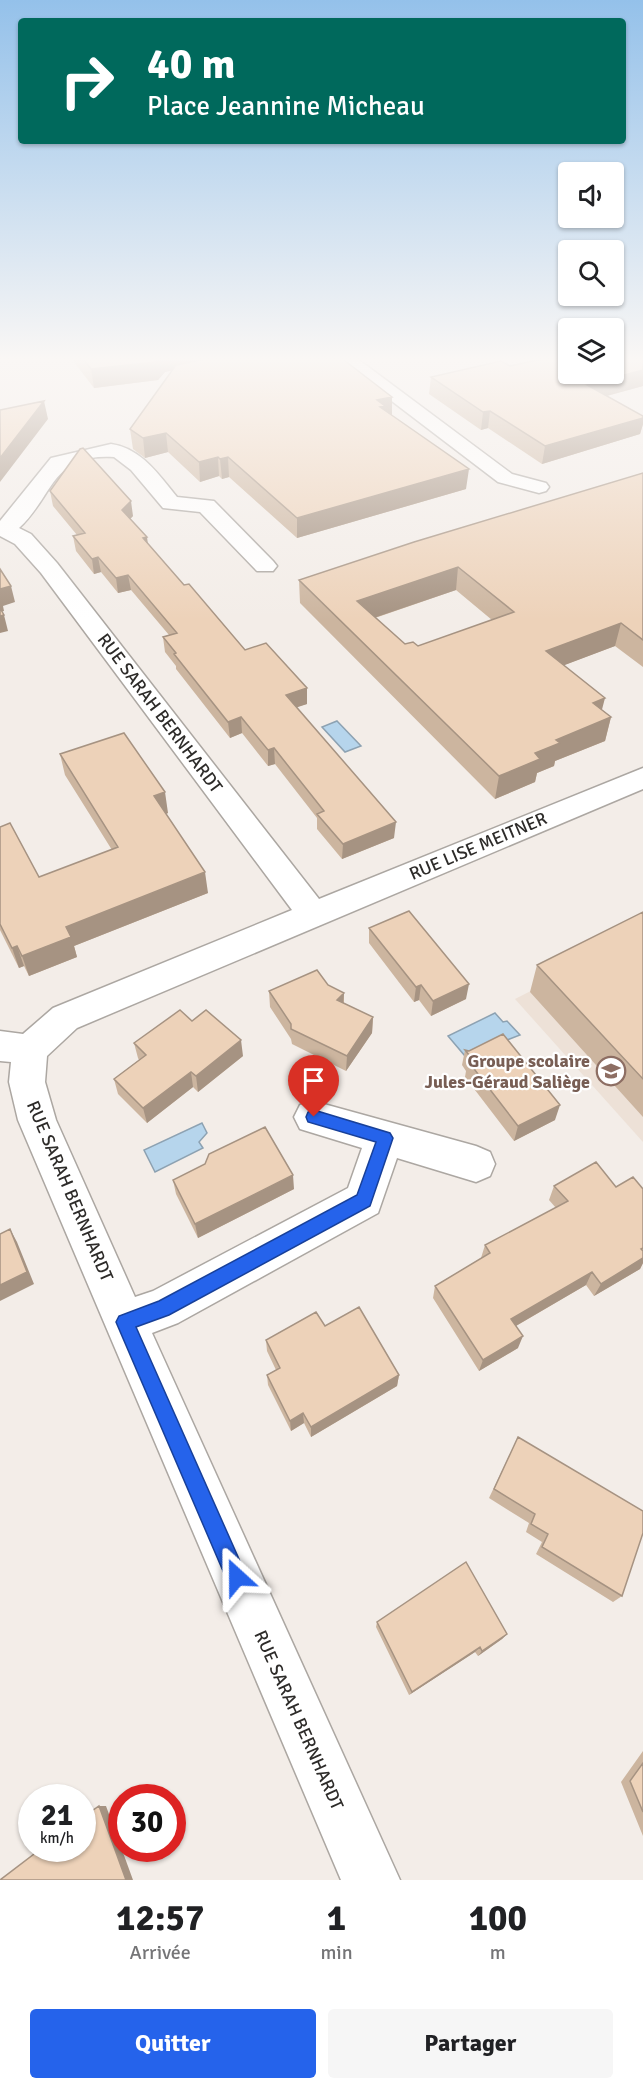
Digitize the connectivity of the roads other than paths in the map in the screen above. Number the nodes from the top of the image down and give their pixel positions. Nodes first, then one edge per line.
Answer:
1 (122, 445) edge
2 (460, 445) edge
3 (118, 451) junction
4 (539, 487) dead end
5 (3, 528) edge
6 (265, 566) dead end
7 (643, 777) edge
8 (313, 915) junction
9 (15, 1048) edge
10 (314, 1117) dead end
11 (385, 1138) junction
12 (476, 1164) dead end
13 (125, 1322) junction
14 (372, 1880) edge

1 - 3 street
2 - 4 street
3 - 5 street
3 - 6 street
5 - 8 street, RUE SARAH BERNHARDT
7 - 8 street, RUE LISE MEITNER
8 - 9 street, RUE SARAH BERNHARDT
9 - 13 street, RUE SARAH BERNHARDT
10 - 11 street
11 - 12 street
11 - 13 street
13 - 14 street, RUE SARAH BERNHARDT

